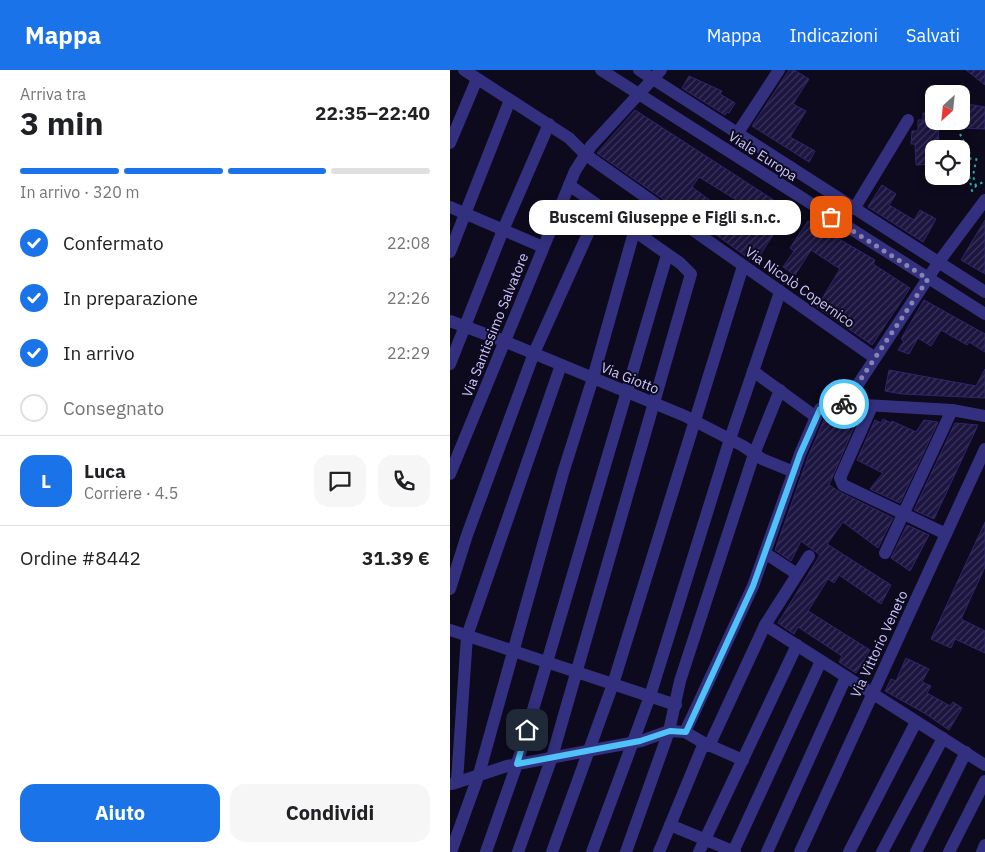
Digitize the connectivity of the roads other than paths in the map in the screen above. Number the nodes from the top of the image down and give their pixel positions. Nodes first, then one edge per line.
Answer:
1 (464, 70) edge
2 (601, 70) edge
3 (639, 70) edge
4 (779, 70) edge
5 (657, 74) edge
6 (477, 79) junction
7 (639, 94) junction
8 (510, 100) junction
9 (908, 120) dead end
10 (548, 124) junction
11 (736, 134) junction
12 (450, 144) edge
13 (586, 155) junction
14 (569, 185) junction
15 (985, 200) edge
16 (450, 207) edge
17 (600, 207) junction
18 (854, 209) junction
19 (464, 213) junction
20 (503, 230) junction
21 (634, 232) junction
22 (543, 247) junction
23 (450, 252) edge
24 (667, 254) junction
25 (938, 263) junction
26 (743, 266) junction
27 (928, 279) junction
28 (780, 292) junction
29 (985, 292) edge
30 (985, 314) edge
31 (450, 321) edge
32 (464, 327) junction
33 (504, 341) junction
34 (534, 354) junction
35 (875, 358) junction
36 (450, 364) edge
37 (561, 365) junction
38 (753, 371) junction
39 (593, 378) junction
40 (780, 390) junction
41 (627, 392) junction
42 (655, 404) junction
43 (844, 404) junction
44 (872, 406) junction
45 (952, 410) junction
46 (818, 413) junction
47 (985, 416) edge
48 (693, 420) junction
49 (730, 439) junction
50 (985, 449) edge
51 (754, 454) junction
52 (452, 466) edge
53 (794, 472) junction
54 (903, 513) junction
55 (946, 534) junction
56 (885, 552) dead end
57 (765, 553) junction
58 (809, 556) dead end
59 (797, 574) junction
60 (450, 589) edge
61 (765, 625) junction
62 (450, 630) edge
63 (467, 636) junction
64 (797, 645) junction
65 (514, 651) junction
66 (821, 661) junction
67 (546, 662) junction
68 (577, 672) junction
69 (846, 677) junction
70 (613, 684) junction
71 (873, 693) junction
72 (650, 696) junction
73 (676, 705) junction
74 (916, 722) junction
75 (670, 731) junction
76 (686, 732) junction
77 (943, 738) junction
78 (634, 742) junction
79 (706, 745) junction
80 (590, 750) junction
81 (966, 752) junction
82 (552, 756) junction
83 (743, 760) junction
84 (517, 764) junction
85 (985, 765) edge
86 (480, 774) junction
87 (985, 781) edge
88 (453, 783) edge
89 (670, 825) junction
90 (985, 845) edge
91 (702, 846) edge
92 (451, 852) edge
93 (486, 852) edge
94 (518, 852) edge
95 (552, 852) edge
96 (592, 852) edge
97 (626, 852) edge
98 (659, 852) edge
99 (734, 852) edge
100 (767, 852) edge
101 (800, 852) edge
102 (849, 852) edge
103 (882, 852) edge
104 (916, 852) edge
105 (949, 852) edge
106 (982, 852) edge

1 - 6 street, Via Nicolò Copernico
2 - 7 street, Viale Europa
3 - 5 street, Viale Europa
4 - 11 street
5 - 7 street, Via Santissimo Salvatore
5 - 11 street, Viale Europa
6 - 8 street, Via Nicolò Copernico
6 - 12 street
7 - 13 street, Via Santissimo Salvatore
7 - 27 street, Viale Europa
8 - 10 street, Via Nicolò Copernico
8 - 19 street
9 - 18 street
10 - 13 street, Via Nicolò Copernico
10 - 20 street
11 - 18 street, Viale Europa
13 - 14 street, Via Santissimo Salvatore
13 - 26 street, Via Nicolò Copernico
14 - 17 street
14 - 22 street, Via Santissimo Salvatore
15 - 25 street
16 - 19 street
17 - 21 street
17 - 34 street
18 - 25 street, Viale Europa
19 - 20 street
19 - 23 street
20 - 22 street
20 - 32 street
21 - 24 street
21 - 39 street
22 - 33 street, Via Santissimo Salvatore
24 - 41 street
24 - 42 street
25 - 27 street
25 - 29 street, Viale Europa
26 - 28 street, Via Nicolò Copernico
26 - 48 street
27 - 30 street, Viale Europa
27 - 35 street
28 - 35 street, Via Nicolò Copernico
28 - 38 street
31 - 32 street, Via Giotto
32 - 33 street, Via Giotto
32 - 36 street
33 - 34 street, Via Giotto
33 - 52 street, Via Santissimo Salvatore
34 - 37 street, Via Giotto
34 - 60 street
35 - 43 street
37 - 39 street, Via Giotto
37 - 63 street
38 - 40 street
38 - 49 street
39 - 41 street, Via Giotto
39 - 65 street
40 - 46 street
40 - 51 street
41 - 42 street, Via Giotto
41 - 67 street
42 - 48 street, Via Giotto
42 - 68 street
43 - 44 street
43 - 46 street
44 - 45 street
44 - 54 street
45 - 47 street
45 - 54 street
46 - 53 street
48 - 49 street, Via Giotto
48 - 70 street
49 - 51 street, Via Giotto
49 - 72 street
50 - 55 street, Via Vittorio Veneto
51 - 53 street, Via Giotto
51 - 73 street
53 - 57 street
54 - 55 street
54 - 56 street
55 - 71 street, Via Vittorio Veneto
57 - 59 street
57 - 76 street
58 - 59 street
59 - 61 street
61 - 64 street
61 - 79 street
62 - 63 street
63 - 65 street
63 - 88 street
64 - 66 street
64 - 83 street
65 - 67 street
65 - 86 street
66 - 69 street
66 - 99 street
67 - 68 street
67 - 84 street
68 - 70 street
68 - 82 street
69 - 71 street
69 - 100 street
70 - 72 street
70 - 80 street
71 - 74 street
71 - 101 street, Via Vittorio Veneto
72 - 73 street
72 - 78 street
73 - 75 street
74 - 77 street
74 - 102 street
75 - 76 street
75 - 78 street
75 - 97 street
76 - 79 street
77 - 81 street
77 - 103 street
78 - 80 street
78 - 96 street
79 - 83 street
79 - 89 street
80 - 82 street
80 - 95 street
81 - 85 street
81 - 104 street
82 - 84 street
82 - 94 street
83 - 91 street
84 - 86 street
84 - 93 street
86 - 88 street
86 - 92 street
87 - 105 street
89 - 91 street
89 - 98 street
90 - 106 street
91 - 99 street

